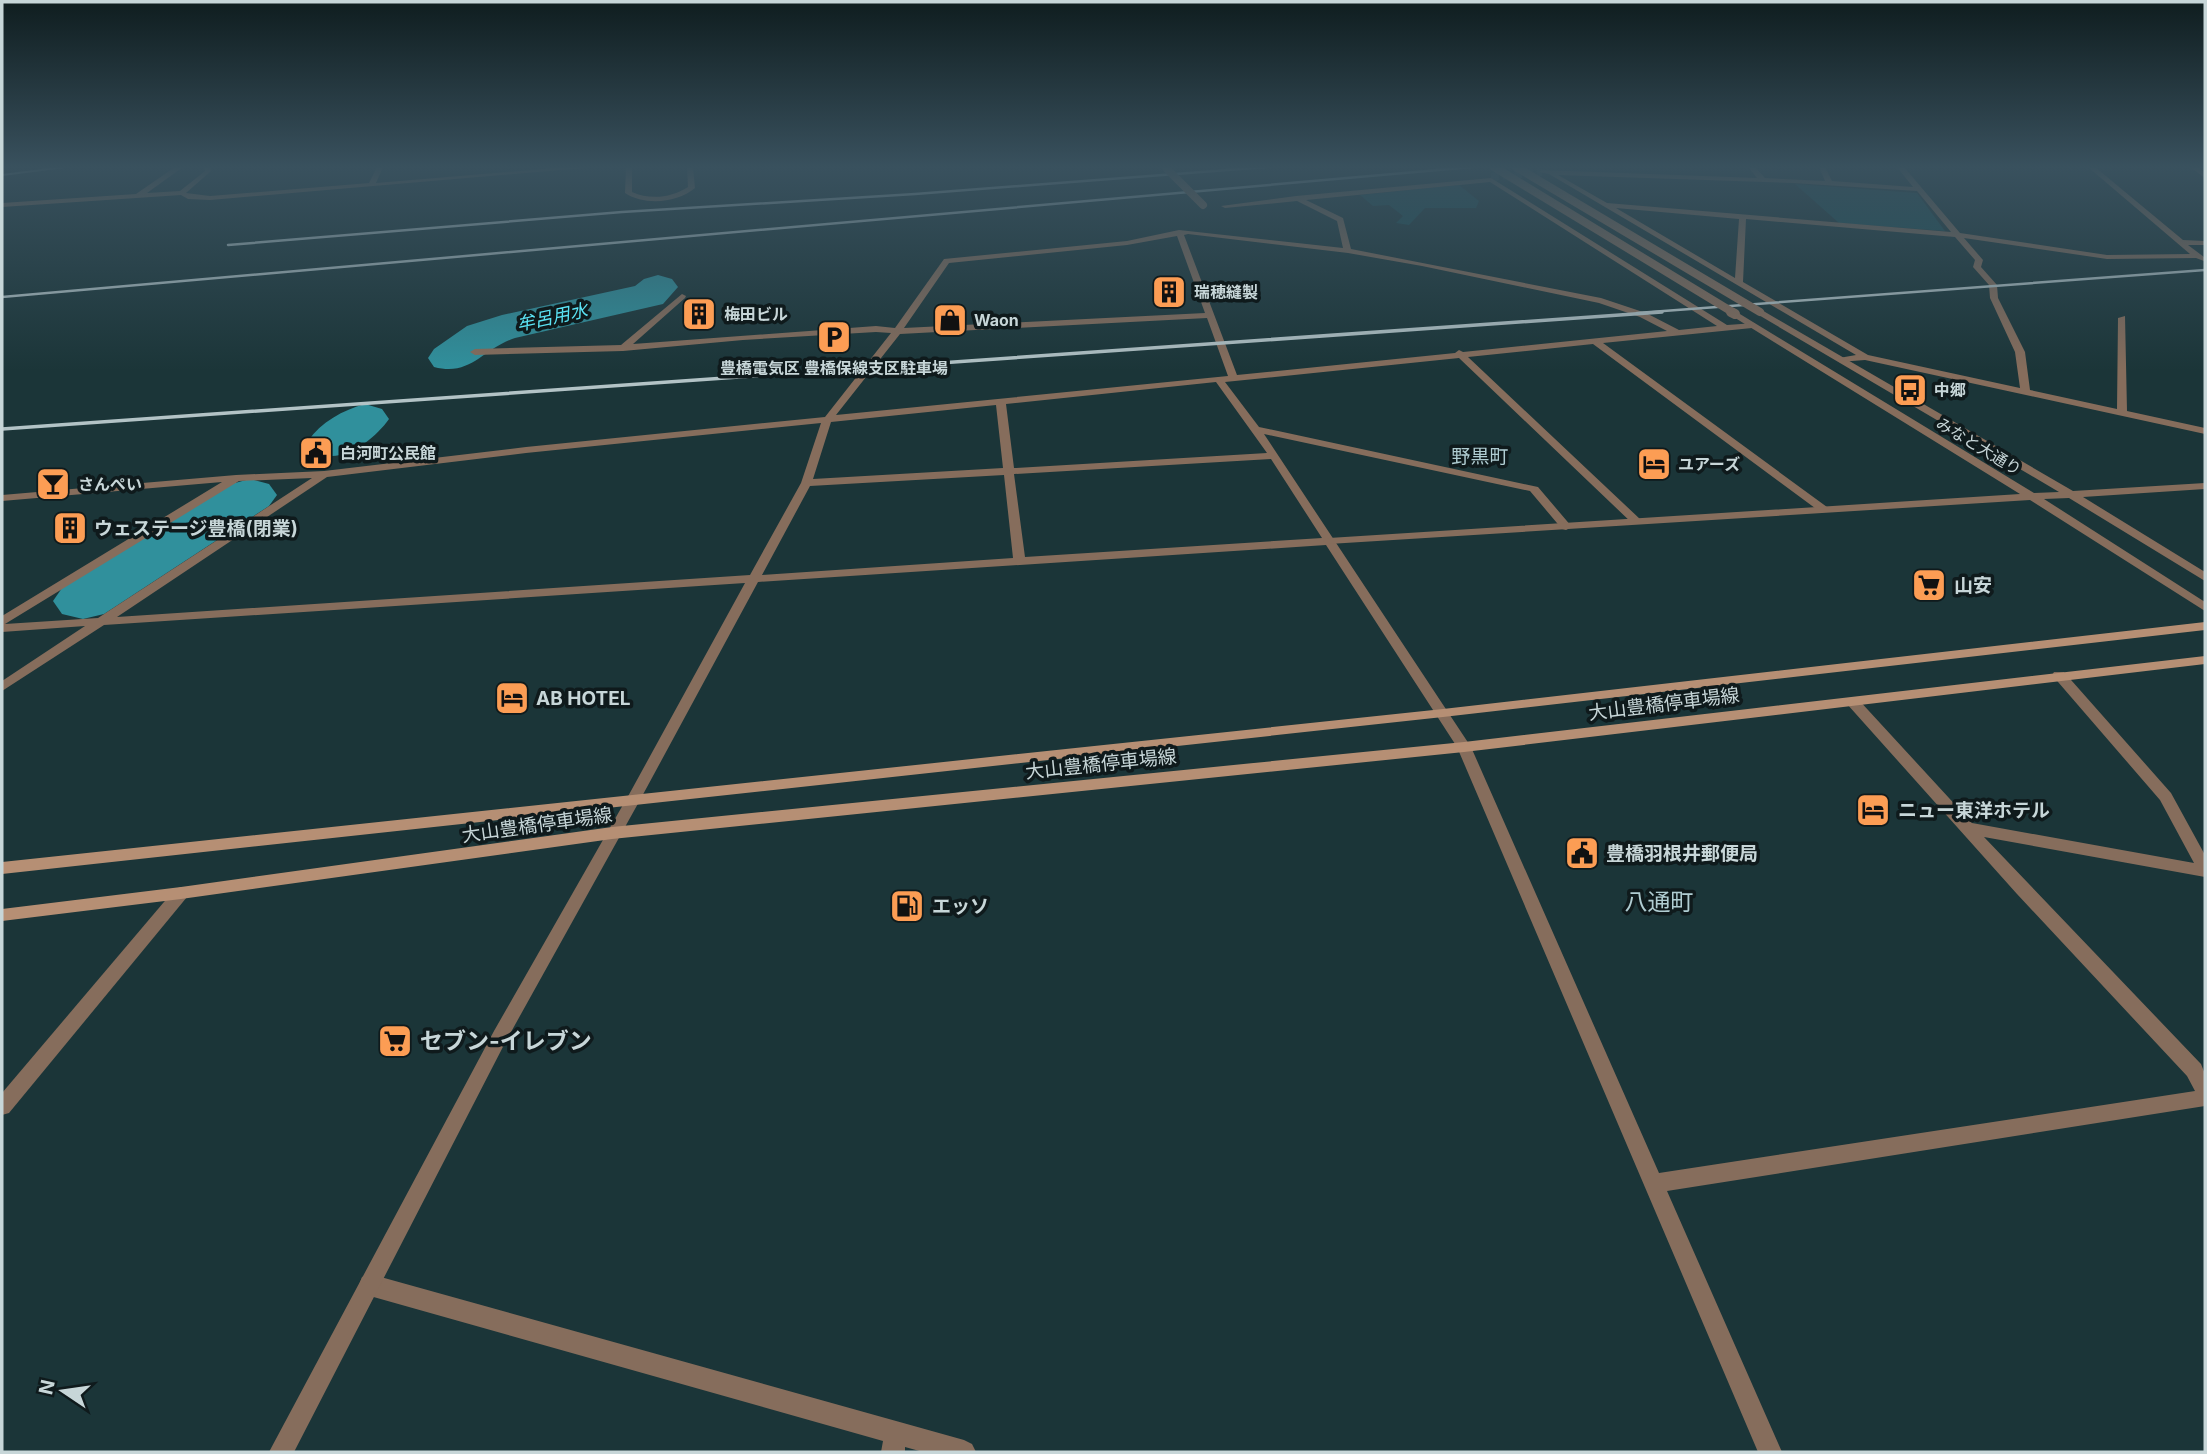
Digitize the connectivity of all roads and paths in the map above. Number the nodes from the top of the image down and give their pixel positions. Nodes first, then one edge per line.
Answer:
1 (1166, 235) edge
2 (1181, 235) edge
3 (1205, 235) edge
4 (1344, 235) edge
5 (1580, 235) edge
6 (1605, 235) edge
7 (1630, 235) edge
8 (1654, 235) edge
9 (1742, 235) edge
10 (1959, 235) joint
11 (2172, 235) edge
12 (2181, 242) junction
13 (2205, 243) edge
14 (1348, 251) junction
15 (2202, 259) edge
16 (1739, 284) junction
17 (682, 296) dead end
18 (1211, 315) junction
19 (2122, 318) dead end
20 (1752, 325) junction
21 (1726, 328) junction
22 (897, 331) junction
23 (1677, 332) junction
24 (1593, 340) junction
25 (623, 348) junction
26 (475, 352) dead end
27 (1459, 353) junction
28 (1865, 357) junction
29 (1842, 360) junction
30 (1226, 378) junction
31 (2026, 393) junction
32 (1001, 403) junction
33 (2122, 413) junction
34 (827, 420) junction
35 (1256, 429) junction
36 (2205, 431) edge
37 (1272, 456) junction
38 (1008, 472) junction
39 (324, 474) junction
40 (236, 478) junction
41 (806, 483) junction
42 (2205, 486) edge
43 (2072, 495) junction
44 (2, 498) edge
45 (2034, 498) junction
46 (1823, 509) junction
47 (1637, 522) junction
48 (1566, 527) junction
49 (1329, 541) junction
50 (1019, 560) junction
51 (754, 577) junction
52 (2205, 577) edge
53 (2205, 607) edge
54 (2, 621) edge
55 (101, 621) junction
56 (2205, 626) edge
57 (2, 628) edge
58 (2205, 660) edge
59 (2059, 676) junction
60 (2, 687) edge
61 (1852, 701) junction
62 (1443, 713) junction
63 (1464, 747) junction
64 (633, 800) junction
65 (1967, 828) junction
66 (612, 833) junction
67 (2, 868) edge
68 (2205, 870) edge
69 (181, 893) junction
70 (2, 915) edge
71 (2205, 1095) edge
72 (2, 1107) edge
73 (1655, 1183) junction
74 (370, 1284) junction
75 (895, 1443) edge
76 (281, 1452) edge
77 (964, 1452) edge
78 (1770, 1452) edge

1 - 22 street
2 - 18 street
3 - 14 street
4 - 14 street
5 - 21 street
6 - 20 street, みなと大通り, bridge
7 - 29 street, みなと大通り, bridge
8 - 16 street
9 - 16 street
10 - 15 street
10 - 31 street
11 - 12 street
12 - 13 street
12 - 15 street
14 - 23 street
16 - 28 street
17 - 25 street
18 - 22 street
18 - 30 street
19 - 33 street
20 - 21 street
20 - 45 street, みなと大通り
21 - 23 street
22 - 25 street
22 - 34 street
23 - 24 street
24 - 27 street
24 - 46 street
25 - 26 street
27 - 30 street
27 - 47 street
28 - 29 street
28 - 31 street
29 - 43 street, みなと大通り
30 - 32 street
30 - 35 street
31 - 33 street
32 - 34 street
32 - 38 street
33 - 36 street
34 - 39 street
34 - 41 street
35 - 37 street
35 - 48 street
37 - 38 street
37 - 49 street
38 - 41 street
38 - 50 street
39 - 40 street
39 - 55 street
40 - 44 street
40 - 54 street
41 - 51 street
42 - 43 street
43 - 45 street
43 - 52 street, みなと大通り
45 - 46 street
45 - 53 street, みなと大通り
46 - 47 street
47 - 48 street
48 - 49 street
49 - 50 street
49 - 62 street
50 - 51 street
51 - 55 street
51 - 64 street
55 - 57 street
55 - 60 street
56 - 62 main road, 大山豊橋停車場線
58 - 59 main road, 大山豊橋停車場線
59 - 61 main road, 大山豊橋停車場線
59 - 68 street
61 - 63 main road, 大山豊橋停車場線
61 - 65 street
62 - 63 street
62 - 64 main road, 大山豊橋停車場線
63 - 66 main road, 大山豊橋停車場線
63 - 73 street
64 - 66 street
64 - 67 main road, 大山豊橋停車場線
65 - 68 street
65 - 71 street
66 - 69 main road, 大山豊橋停車場線
66 - 74 street
69 - 70 main road, 大山豊橋停車場線
69 - 72 street
71 - 73 street
73 - 78 street
74 - 75 street
74 - 76 street
75 - 77 street

